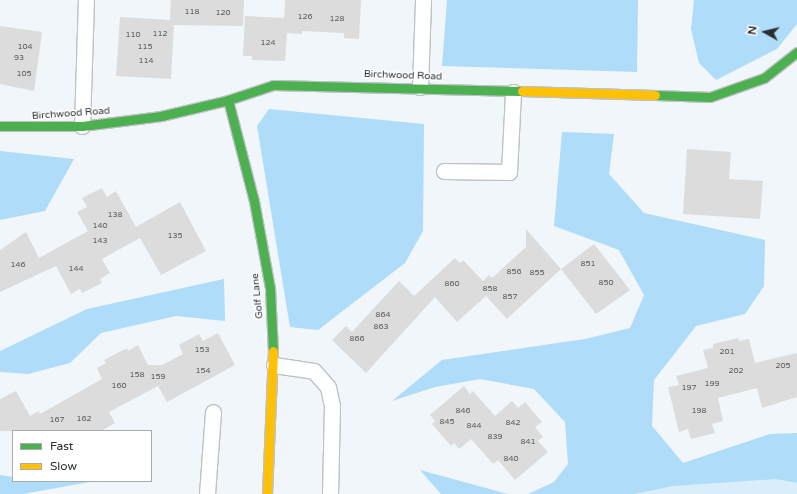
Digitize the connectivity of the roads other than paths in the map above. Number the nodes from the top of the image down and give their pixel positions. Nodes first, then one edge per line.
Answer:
1 (86, 0) edge
2 (423, 0) edge
3 (797, 52) edge
4 (420, 87) junction
5 (513, 92) junction
6 (228, 100) junction
7 (0, 126) edge
8 (82, 126) junction
9 (444, 171) dead end
10 (274, 365) junction
11 (213, 412) dead end
12 (207, 494) edge
13 (267, 494) edge
14 (330, 494) edge

1 - 8 street
2 - 4 street
3 - 5 street, Birchwood Road
4 - 5 street, Birchwood Road
4 - 6 street, Birchwood Road
5 - 9 street
6 - 8 street, Birchwood Road
6 - 10 street, Golf Lane
7 - 8 street, Birchwood Road
10 - 13 street, Golf Lane
10 - 14 street
11 - 12 street

